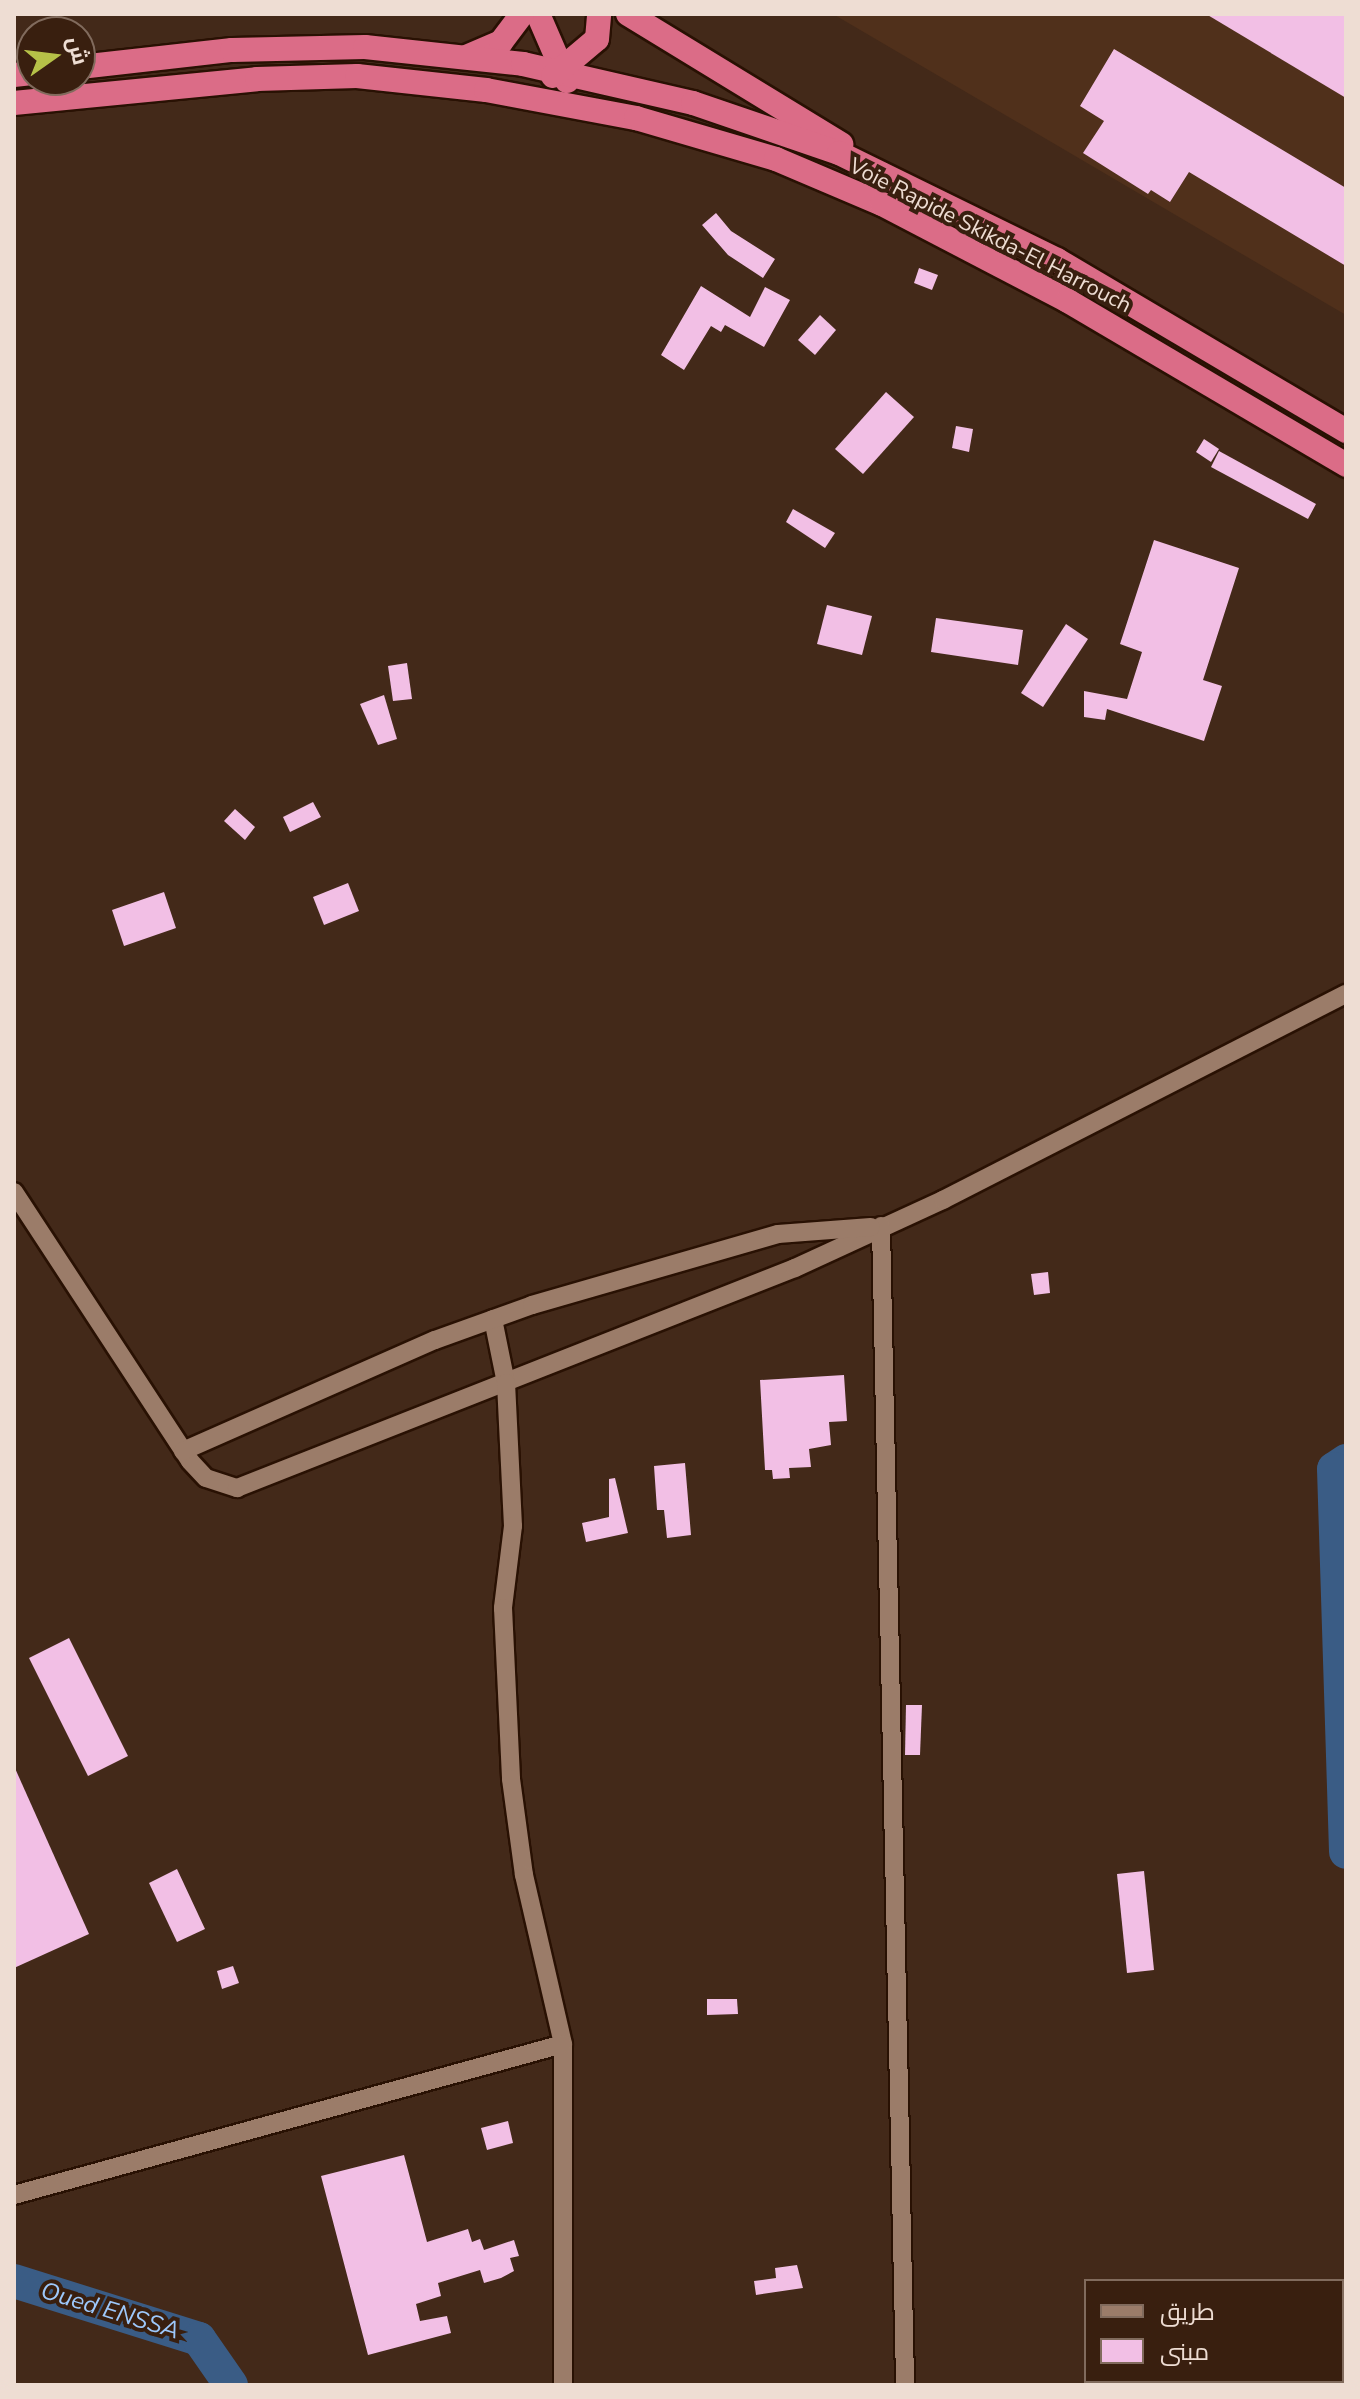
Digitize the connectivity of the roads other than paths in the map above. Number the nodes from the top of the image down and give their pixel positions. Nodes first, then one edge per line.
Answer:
1 (522, 14) edge
2 (538, 14) edge
3 (599, 14) edge
4 (628, 14) edge
5 (466, 57) junction
6 (96, 65) edge
7 (562, 73) junction
8 (506, 93) junction
9 (14, 103) edge
10 (587, 109) junction
11 (896, 181) junction
12 (1346, 431) edge
13 (1346, 465) edge
14 (1346, 994) edge
15 (14, 1192) edge
16 (881, 1226) junction
17 (493, 1319) junction
18 (506, 1383) junction
19 (183, 1451) junction
20 (563, 2044) junction
21 (14, 2195) edge
22 (563, 2385) edge
23 (905, 2385) edge

1 - 5 highway
2 - 7 highway
3 - 7 highway
4 - 11 highway
5 - 6 highway, Voie Rapide Skikda-El Harrouch
5 - 7 highway, Voie Rapide Skikda-El Harrouch
7 - 8 highway
7 - 10 highway
7 - 11 highway, Voie Rapide Skikda-El Harrouch
8 - 9 highway, Voie Rapide Skikda-El Harrouch
8 - 10 highway, Voie Rapide Skikda-El Harrouch
10 - 13 highway, Voie Rapide Skikda-El Harrouch
11 - 12 highway, Voie Rapide Skikda-El Harrouch
14 - 16 street
15 - 19 street
16 - 17 street
16 - 18 street
16 - 23 street
17 - 18 street
17 - 19 street
18 - 19 street
18 - 20 street
20 - 21 street
20 - 22 street

